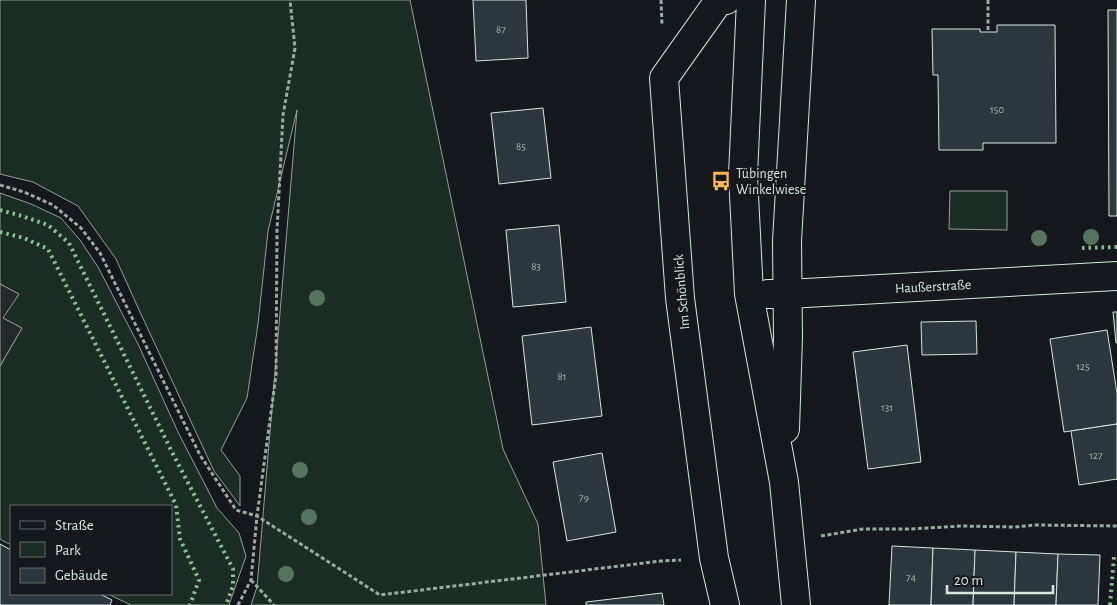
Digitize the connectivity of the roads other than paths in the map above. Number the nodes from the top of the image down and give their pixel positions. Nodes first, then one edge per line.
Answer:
1 (726, 0) edge
2 (751, 0) edge
3 (801, 0) edge
4 (1117, 276) edge
5 (749, 294) junction
6 (787, 294) junction
7 (784, 482) junction
8 (724, 605) edge
9 (796, 605) edge

1 - 8 street, Im Schönblick
2 - 5 street
3 - 6 street
4 - 6 street, Haußerstraße
5 - 6 street, Haußerstraße
5 - 7 street
6 - 7 street
7 - 9 street

